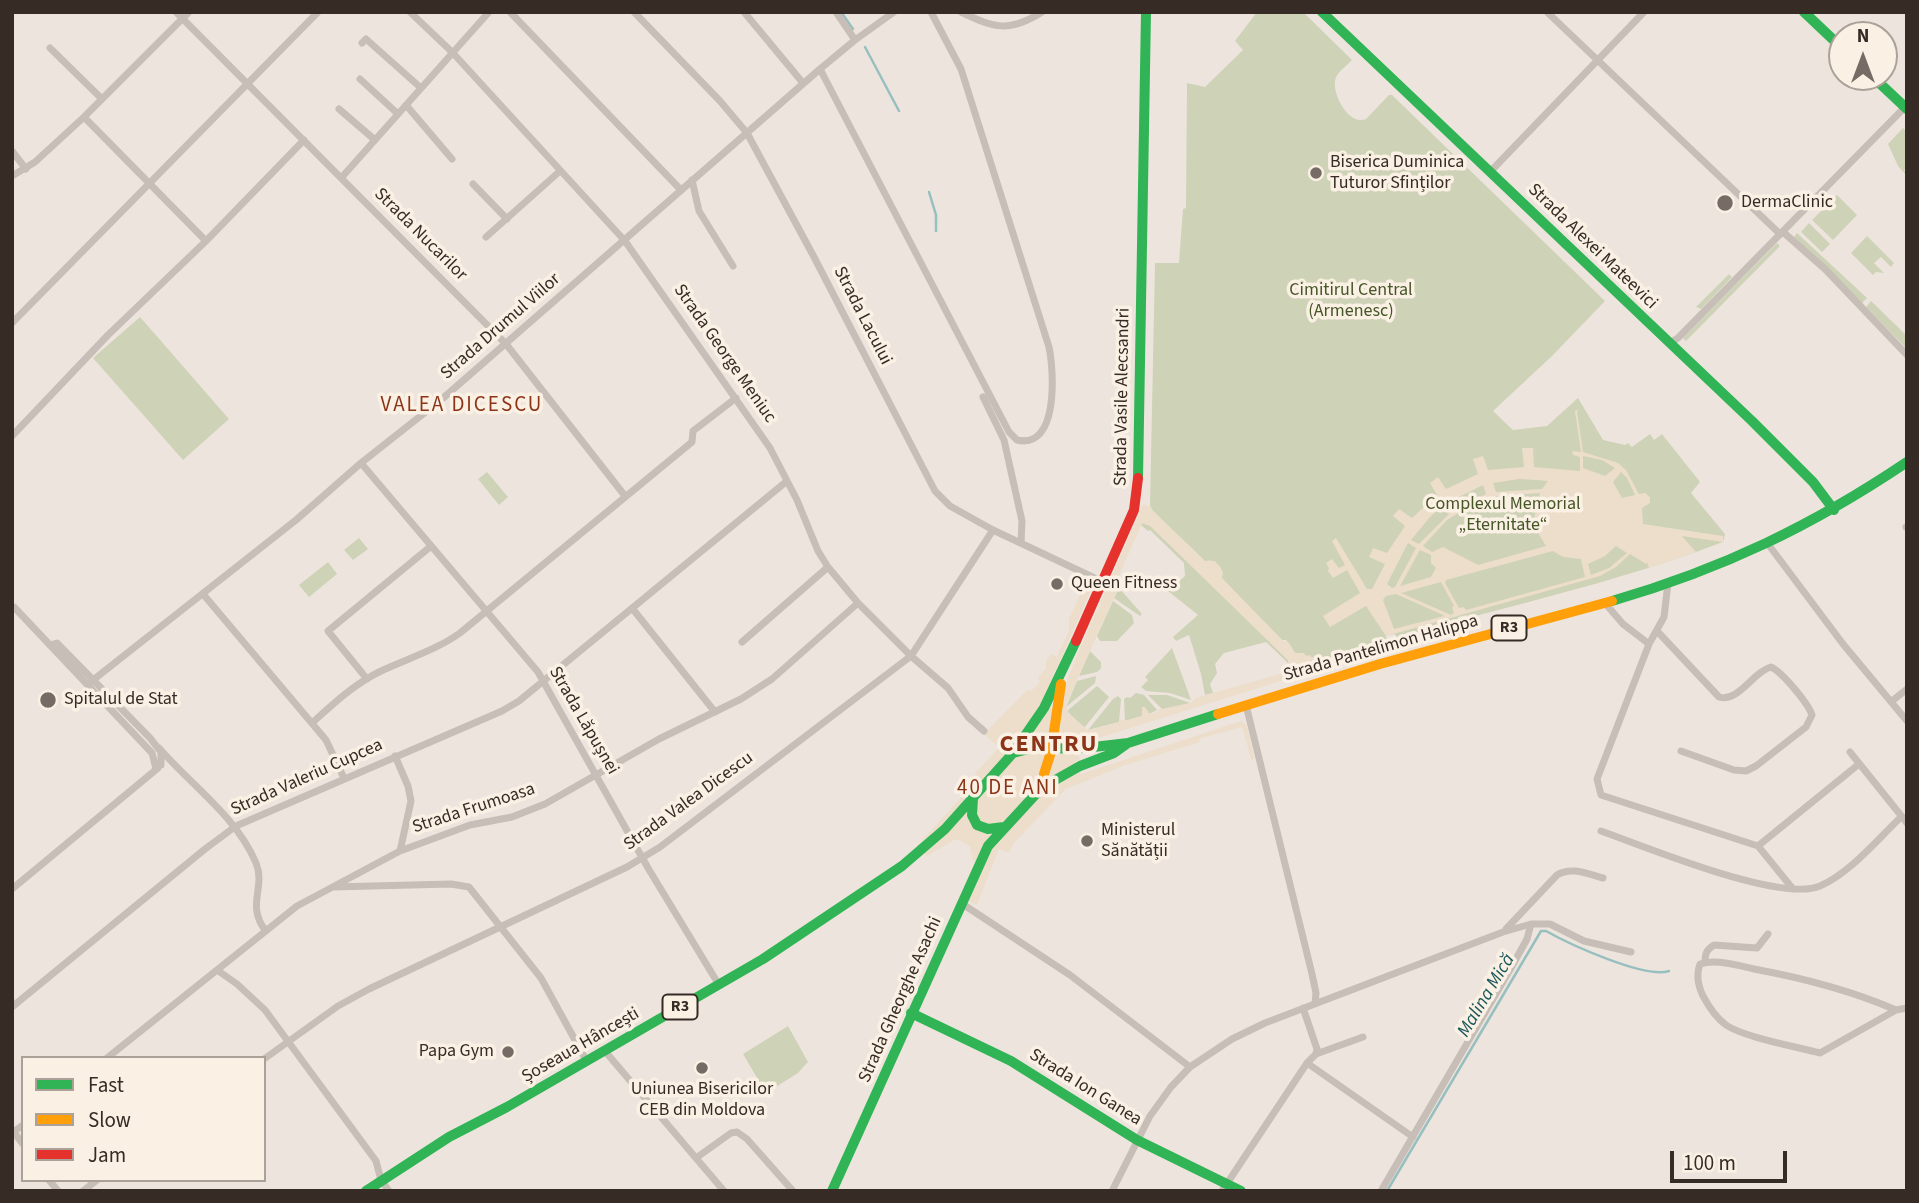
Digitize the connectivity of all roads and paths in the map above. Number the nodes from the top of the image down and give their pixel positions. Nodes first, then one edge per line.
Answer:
1 (189, 12) edge
2 (318, 12) edge
3 (410, 12) edge
4 (489, 12) edge
5 (510, 12) edge
6 (634, 12) edge
7 (744, 12) edge
8 (836, 12) edge
9 (894, 12) edge
10 (931, 12) edge
11 (961, 12) edge
12 (1042, 12) edge
13 (1146, 12) edge
14 (1322, 12) edge
15 (1547, 12) edge
16 (1644, 12) edge
17 (1804, 12) edge
18 (179, 15) edge
19 (1828, 35) edge
20 (855, 40) junction
21 (362, 43) dead end
22 (50, 48) dead end
23 (452, 52) junction
24 (1598, 60) junction
25 (820, 69) junction
26 (360, 79) dead end
27 (803, 83) junction
28 (248, 84) junction
29 (421, 88) junction
30 (1888, 91) edge
31 (102, 99) junction
32 (406, 105) junction
33 (1906, 107) edge
34 (339, 109) dead end
35 (398, 114) junction
36 (84, 117) junction
37 (747, 133) junction
38 (304, 140) junction
39 (374, 140) junction
40 (12, 151) edge
41 (452, 159) dead end
42 (26, 169) junction
43 (560, 171) junction
44 (1490, 172) junction
45 (12, 176) edge
46 (342, 177) junction
47 (692, 180) junction
48 (150, 184) junction
49 (472, 184) dead end
50 (681, 190) junction
51 (507, 219) junction
52 (1782, 233) junction
53 (486, 237) dead end
54 (206, 241) junction
55 (625, 241) junction
56 (733, 266) dead end
57 (12, 323) edge
58 (1670, 343) junction
59 (506, 344) junction
60 (1907, 355) edge
61 (983, 397) dead end
62 (736, 398) junction
63 (12, 436) edge
64 (1907, 462) edge
65 (361, 463) junction
66 (787, 481) junction
67 (625, 496) junction
68 (1833, 510) junction
69 (993, 530) junction
70 (1021, 542) junction
71 (1768, 544) junction
72 (430, 547) junction
73 (828, 568) junction
74 (1103, 582) junction
75 (1668, 583) junction
76 (202, 594) junction
77 (1604, 602) junction
78 (858, 603) junction
79 (12, 608) edge
80 (632, 608) junction
81 (486, 612) junction
82 (1657, 631) junction
83 (742, 642) dead end
84 (1649, 644) junction
85 (911, 656) junction
86 (1065, 666) junction
87 (367, 679) junction
88 (91, 681) junction
89 (544, 683) junction
90 (1907, 689) edge
91 (1892, 701) junction
92 (1246, 705) junction
93 (715, 712) junction
94 (1907, 721) edge
95 (312, 723) junction
96 (984, 731) dead end
97 (1128, 743) junction
98 (159, 748) junction
99 (1051, 748) junction
100 (1026, 749) junction
101 (1681, 751) dead end
102 (1850, 752) dead end
103 (1013, 753) junction
104 (395, 756) junction
105 (1859, 764) junction
106 (174, 765) junction
107 (159, 767) junction
108 (1044, 774) junction
109 (597, 775) junction
110 (344, 778) junction
111 (974, 795) junction
112 (1035, 795) junction
113 (1904, 820) edge
114 (236, 826) junction
115 (1005, 826) junction
116 (1601, 831) dead end
117 (1758, 846) junction
118 (400, 851) junction
119 (643, 859) junction
120 (1603, 878) dead end
121 (328, 888) junction
122 (12, 889) edge
123 (1793, 889) junction
124 (961, 903) junction
125 (1531, 924) junction
126 (501, 927) junction
127 (265, 930) junction
128 (1503, 932) junction
129 (1768, 934) dead end
130 (1632, 952) dead end
131 (1705, 963) junction
132 (217, 970) junction
133 (719, 985) junction
134 (1315, 1004) junction
135 (12, 1007) edge
136 (1303, 1008) junction
137 (1907, 1008) edge
138 (1896, 1010) junction
139 (911, 1013) junction
140 (1363, 1037) dead end
141 (288, 1041) junction
142 (604, 1050) junction
143 (1316, 1054) junction
144 (110, 1056) edge
145 (266, 1058) edge
146 (586, 1060) junction
147 (1307, 1063) junction
148 (1189, 1067) junction
149 (1413, 1137) junction
150 (1137, 1140) junction
151 (696, 1158) junction
152 (381, 1180) junction
153 (1225, 1187) edge
154 (366, 1191) edge
155 (388, 1191) edge
156 (724, 1191) edge
157 (793, 1191) edge
158 (832, 1191) edge
159 (1112, 1191) edge
160 (1241, 1191) edge
161 (1381, 1191) edge

1 - 18 street
2 - 28 street
3 - 23 street, Strada George Meniuc
4 - 23 street
5 - 50 street
6 - 37 street, Strada Lacului
7 - 27 street
8 - 20 street
9 - 20 street, Strada Drumul Viilor
10 - 25 street
11 - 12 street
13 - 74 main road, Strada Vasile Alecsandri
14 - 44 main road, Strada Alexei Mateevici
15 - 24 street
16 - 24 street
17 - 19 main road
18 - 28 street, Strada Nucarilor
18 - 31 street
20 - 25 street, Strada Drumul Viilor
21 - 29 street
22 - 31 street
23 - 29 street
23 - 43 street, Strada George Meniuc
24 - 44 street
24 - 52 street
25 - 27 street, Strada Drumul Viilor
26 - 35 street
27 - 37 street, Strada Drumul Viilor
28 - 38 street, Strada Nucarilor
28 - 48 street
29 - 32 street
30 - 33 main road
31 - 36 street
32 - 35 street
32 - 41 street
33 - 52 street
34 - 39 street
35 - 39 street
36 - 42 street
36 - 48 street
37 - 47 street, Strada Drumul Viilor
37 - 69 street, Strada Lacului
38 - 46 street, Strada Nucarilor
38 - 54 street
39 - 46 street
40 - 42 street
42 - 45 street
43 - 51 street
43 - 55 street, Strada George Meniuc
44 - 58 main road, Strada Alexei Mateevici
46 - 59 street, Strada Nucarilor
47 - 50 street, Strada Drumul Viilor
47 - 56 street
48 - 54 street
48 - 57 street
49 - 51 street
50 - 55 street, Strada Drumul Viilor
51 - 53 street
52 - 58 street
52 - 60 street
54 - 63 street
55 - 59 street, Strada Drumul Viilor
55 - 62 street, Strada George Meniuc
58 - 68 main road, Strada Alexei Mateevici
59 - 65 street, Strada Drumul Viilor
59 - 67 street, Strada Nucarilor
61 - 70 street
62 - 66 street, Strada George Meniuc
62 - 67 street
64 - 68 main road, Strada Pantelimon Halippa / R3
65 - 72 street, Strada Lăpușnei
65 - 76 street, Strada Drumul Viilor
66 - 73 street, Strada George Meniuc
66 - 80 street, Strada Valeriu Cupcea
67 - 81 street
68 - 71 main road, Strada Pantelimon Halippa / R3
69 - 70 street, Strada Lacului
69 - 85 street, Strada Valea Dicescu
70 - 74 street, Strada Lacului
71 - 75 main road, Strada Pantelimon Halippa / R3
71 - 91 street
72 - 81 street, Strada Lăpușnei
72 - 87 street
73 - 78 street, Strada George Meniuc
73 - 83 street
74 - 86 main road, Strada Vasile Alecsandri
75 - 77 main road, Strada Pantelimon Halippa / R3
75 - 82 street
76 - 88 street, Strada Drumul Viilor
76 - 95 street
77 - 84 street
77 - 92 main road, Strada Pantelimon Halippa / R3
78 - 85 street, Strada George Meniuc
78 - 93 street, Strada Frumoasa
79 - 88 street
80 - 89 street, Strada Valeriu Cupcea
80 - 93 street
81 - 87 street
81 - 89 street, Strada Lăpușnei
82 - 84 street
82 - 101 street
84 - 117 street
85 - 96 street, Strada George Meniuc
85 - 119 street, Strada Valea Dicescu
86 - 99 main road
86 - 103 main road, Strada Vasile Alecsandri
87 - 95 street
88 - 98 street
88 - 107 street
89 - 104 street, Strada Valeriu Cupcea
89 - 109 street, Strada Lăpușnei
90 - 91 street
91 - 94 street
92 - 97 main road, Strada Pantelimon Halippa / R3
92 - 134 street
93 - 109 street, Strada Frumoasa
95 - 110 street
97 - 99 main road, Strada Pantelimon Halippa / R3
97 - 112 main road, Strada Pantelimon Halippa / R3
98 - 106 street
98 - 107 street
99 - 100 main road, Strada Pantelimon Halippa / R3
99 - 108 main road
100 - 103 main road, R3
100 - 108 main road
102 - 105 street
103 - 111 main road, R3
104 - 110 street, Strada Valeriu Cupcea
104 - 118 street
105 - 113 street
105 - 117 street
106 - 107 street
106 - 114 street
107 - 122 street
108 - 112 main road, R3
109 - 118 street, Strada Frumoasa
109 - 119 street, Strada Lăpușnei
110 - 114 street, Strada Valeriu Cupcea
111 - 115 main road
111 - 133 main road, Șoseaua Hâncești / R3
112 - 115 main road, R3
113 - 123 street
114 - 127 street
114 - 135 street, Strada Valeriu Cupcea
115 - 124 main road, Strada Gheorghe Asachi / R3
116 - 123 street
117 - 123 street
118 - 121 street, Strada Frumoasa
119 - 126 street, Strada Valea Dicescu
119 - 133 street, Strada Lăpușnei
120 - 128 street
121 - 126 street
121 - 127 street, Strada Frumoasa
124 - 139 main road, Strada Gheorghe Asachi / R3
124 - 148 street
125 - 128 street
125 - 130 street
125 - 149 street
126 - 141 street, Strada Valea Dicescu
126 - 146 street
127 - 132 street, Strada Frumoasa
128 - 134 street
129 - 131 street
131 - 138 street
131 - 138 street
132 - 141 street
132 - 144 street, Strada Frumoasa
133 - 142 main road, Șoseaua Hâncești / R3
134 - 136 street
136 - 143 street
136 - 148 street
137 - 138 street
139 - 150 main road, Strada Ion Ganea
139 - 158 main road, Strada Gheorghe Asachi / R3
140 - 143 street
141 - 145 street, Strada Valea Dicescu
141 - 152 street
142 - 146 main road, Șoseaua Hâncești / R3
142 - 151 street
143 - 147 street
146 - 152 main road, Șoseaua Hâncești / R3
147 - 149 street
147 - 153 street
148 - 150 street
149 - 161 street
150 - 153 main road, Strada Ion Ganea
150 - 159 street
151 - 156 street
151 - 157 street
152 - 154 main road, Șoseaua Hâncești / R3
152 - 155 street
153 - 160 main road, Strada Ion Ganea

